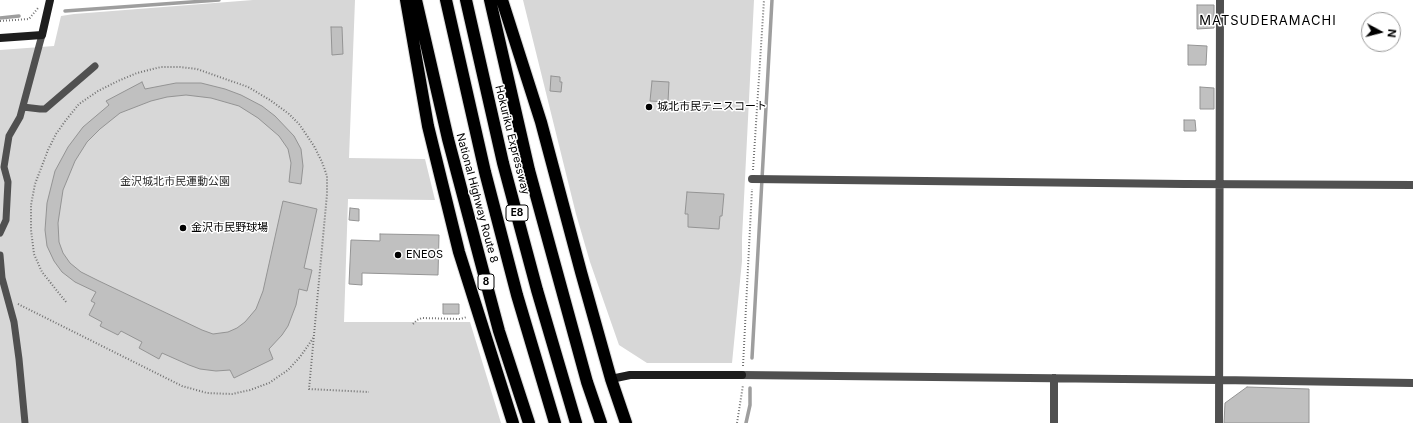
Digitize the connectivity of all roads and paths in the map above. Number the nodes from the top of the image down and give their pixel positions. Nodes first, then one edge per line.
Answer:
1 (50, 0) edge
2 (406, 0) edge
3 (416, 0) edge
4 (446, 0) edge
5 (466, 0) edge
6 (490, 0) edge
7 (502, 0) edge
8 (764, 0) edge
9 (1220, 0) edge
10 (39, 7) dead end
11 (0, 21) edge
12 (42, 35) junction
13 (0, 38) edge
14 (95, 66) dead end
15 (23, 107) junction
16 (759, 179) junction
17 (1220, 184) junction
18 (1413, 184) edge
19 (0, 233) edge
20 (0, 255) edge
21 (8, 299) junction
22 (66, 302) dead end
23 (477, 313) junction
24 (413, 324) dead end
25 (314, 336) junction
26 (742, 375) junction
27 (1054, 378) junction
28 (611, 379) junction
29 (1219, 380) junction
30 (1413, 383) edge
31 (369, 392) dead end
32 (25, 423) edge
33 (513, 423) edge
34 (529, 423) edge
35 (555, 423) edge
36 (576, 423) edge
37 (601, 423) edge
38 (626, 423) edge
39 (737, 423) edge
40 (1054, 423) edge
41 (1219, 423) edge

1 - 12 street
2 - 23 highway
3 - 34 highway, National Highway Route 8 / 8
4 - 35 highway, E8
5 - 36 highway, Hokuriku Expressway / E8
6 - 37 highway
7 - 28 highway
8 - 16 path
9 - 17 street
10 - 11 path
12 - 13 street
12 - 15 lane
14 - 15 lane
15 - 19 lane
16 - 17 street
16 - 26 path
17 - 18 street
17 - 29 street
20 - 21 lane
21 - 25 path
21 - 32 lane
22 - 25 path
23 - 24 path
23 - 33 highway
25 - 31 path
26 - 27 street
26 - 28 street
26 - 39 path
27 - 29 street
27 - 40 street
28 - 38 highway
29 - 30 street
29 - 41 street

